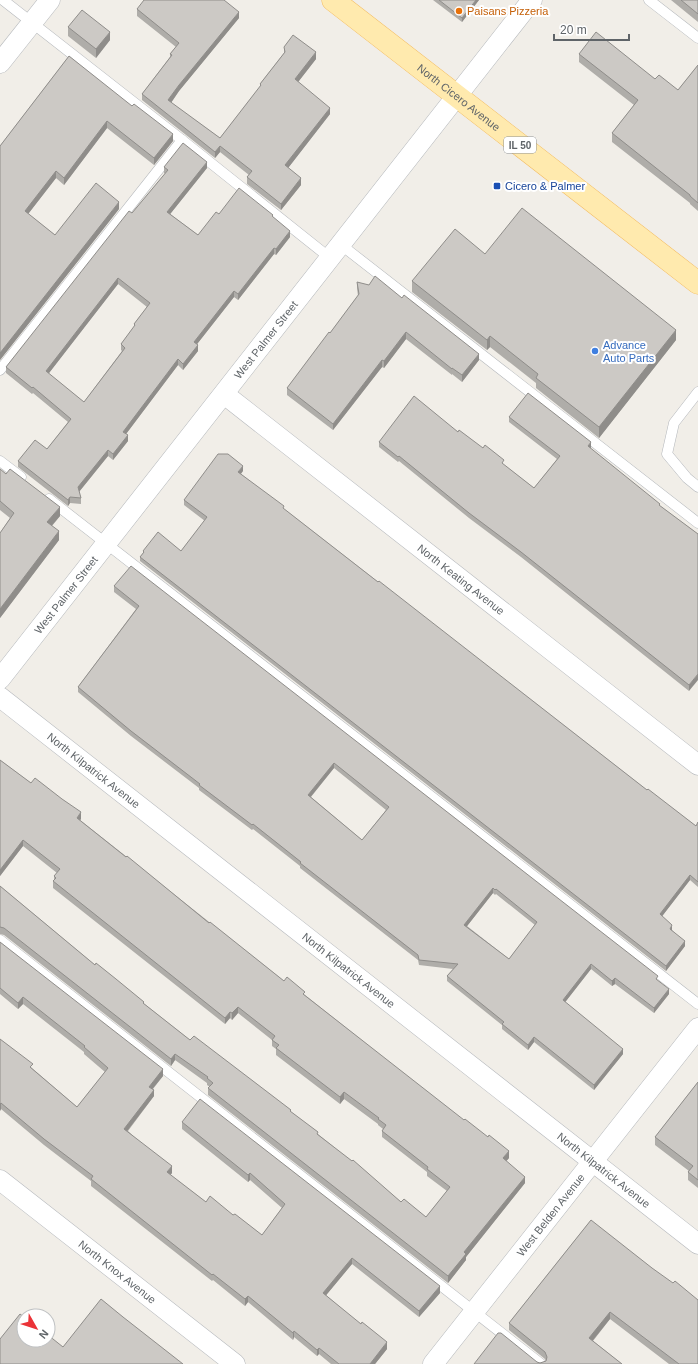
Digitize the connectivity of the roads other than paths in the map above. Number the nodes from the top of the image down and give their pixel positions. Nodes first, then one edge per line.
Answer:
1 (3, 0) edge
2 (50, 0) edge
3 (333, 0) edge
4 (532, 0) edge
5 (648, 0) edge
6 (32, 23) junction
7 (698, 38) edge
8 (0, 63) edge
9 (457, 96) junction
10 (182, 140) junction
11 (335, 251) junction
12 (698, 282) edge
13 (0, 370) edge
14 (224, 394) junction
15 (697, 396) edge
16 (0, 461) edge
17 (32, 486) edge
18 (698, 487) edge
19 (44, 495) edge
20 (698, 523) edge
21 (106, 544) junction
22 (0, 679) edge
23 (0, 697) edge
24 (698, 766) edge
25 (0, 940) edge
26 (698, 1004) edge
27 (698, 1028) edge
28 (593, 1161) junction
29 (0, 1180) edge
30 (698, 1244) edge
31 (474, 1312) junction
32 (235, 1364) edge
33 (433, 1364) edge
34 (541, 1364) edge

1 - 6 lane
2 - 6 street
3 - 9 main road, North Cicero Avenue / IL 50
4 - 9 street, West Palmer Street
5 - 7 lane
6 - 8 street
6 - 10 lane
9 - 11 street, West Palmer Street
9 - 12 main road, North Cicero Avenue / IL 50
10 - 11 lane
10 - 13 lane
11 - 14 street, West Palmer Street
11 - 20 lane
14 - 21 street, West Palmer Street
14 - 24 street, North Keating Avenue
15 - 18 lane
16 - 17 lane
19 - 21 lane
21 - 22 street, West Palmer Street
21 - 26 lane
23 - 28 street, North Kilpatrick Avenue
25 - 31 lane
27 - 28 street, West Belden Avenue
28 - 30 street, North Kilpatrick Avenue
28 - 31 street, West Belden Avenue
29 - 32 street, North Knox Avenue
31 - 33 street, West Belden Avenue
31 - 34 lane

